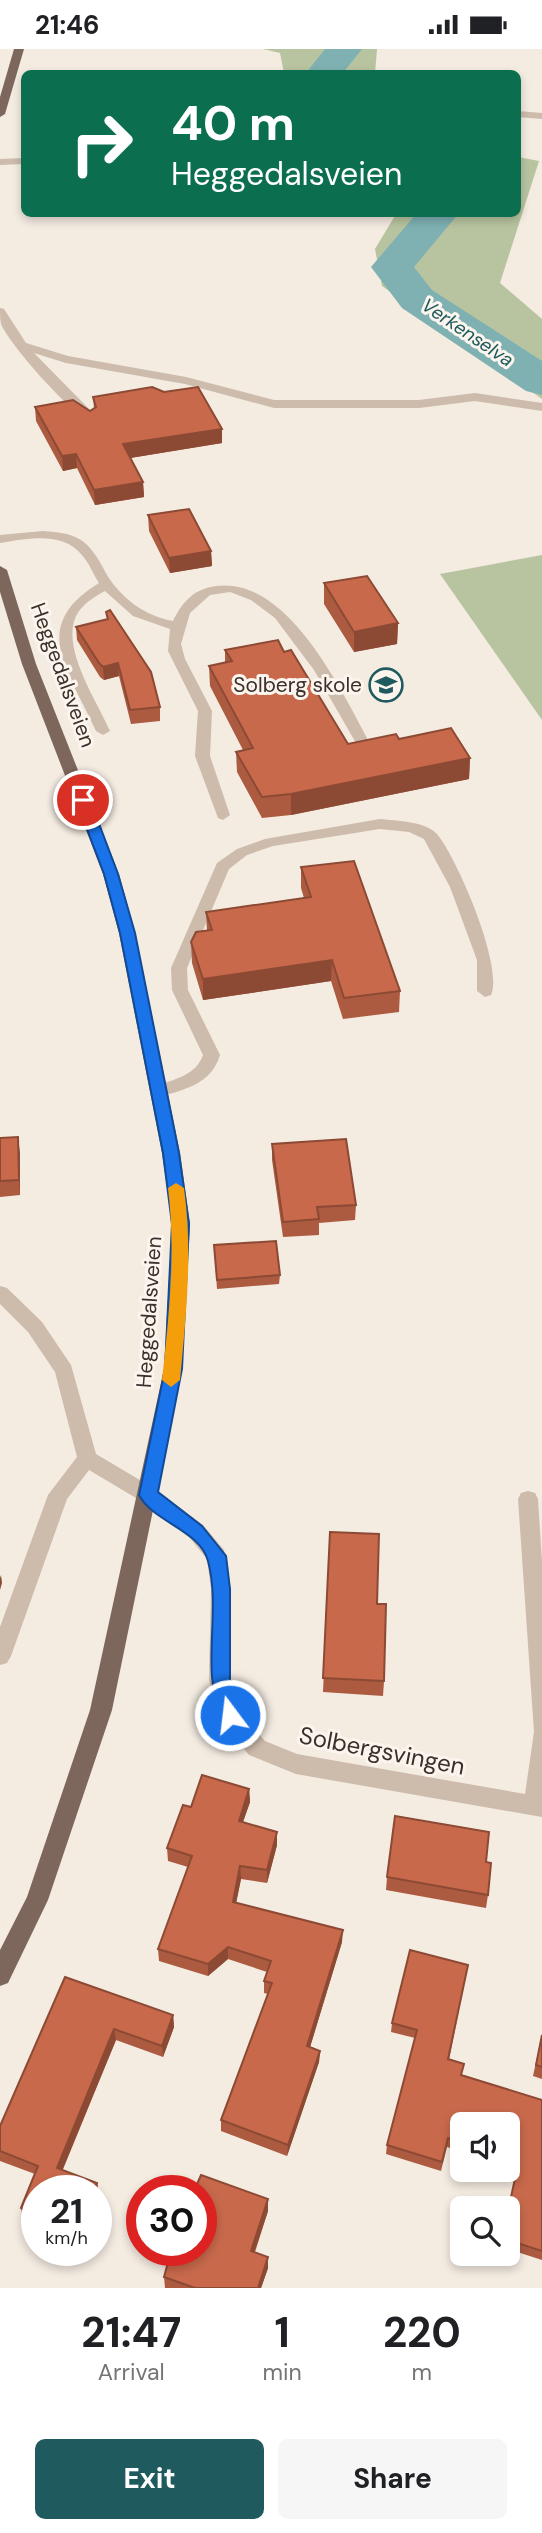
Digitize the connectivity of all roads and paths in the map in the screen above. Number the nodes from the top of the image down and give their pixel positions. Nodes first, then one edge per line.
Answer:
1 (19, 49) edge
2 (0, 114) edge
3 (521, 114) edge
4 (542, 116) edge
5 (21, 161) edge
6 (0, 162) edge
7 (0, 311) edge
8 (23, 346) junction
9 (542, 407) edge
10 (90, 418) edge
11 (0, 539) edge
12 (0, 570) edge
13 (107, 584) junction
14 (178, 626) junction
15 (103, 731) dead end
16 (365, 747) edge
17 (223, 815) dead end
18 (485, 991) dead end
19 (159, 1091) junction
20 (0, 1293) edge
21 (87, 1459) junction
22 (148, 1495) junction
23 (528, 1499) dead end
24 (0, 1656) edge
25 (542, 1727) edge
26 (542, 1738) edge
27 (538, 1807) edge
28 (0, 1975) edge

1 - 2 main road
3 - 4 street
5 - 6 street
7 - 8 street
8 - 9 street
8 - 10 street
11 - 13 street
12 - 19 main road, Heggedalsveien
13 - 14 street
13 - 15 street
14 - 16 street
14 - 17 street
18 - 19 street
19 - 22 main road, Heggedalsveien
20 - 21 street
21 - 22 street, Solbergsvingen
21 - 24 street
22 - 27 street, Solbergsvingen
22 - 28 main road, Heggedalsveien
23 - 25 street
26 - 27 street

